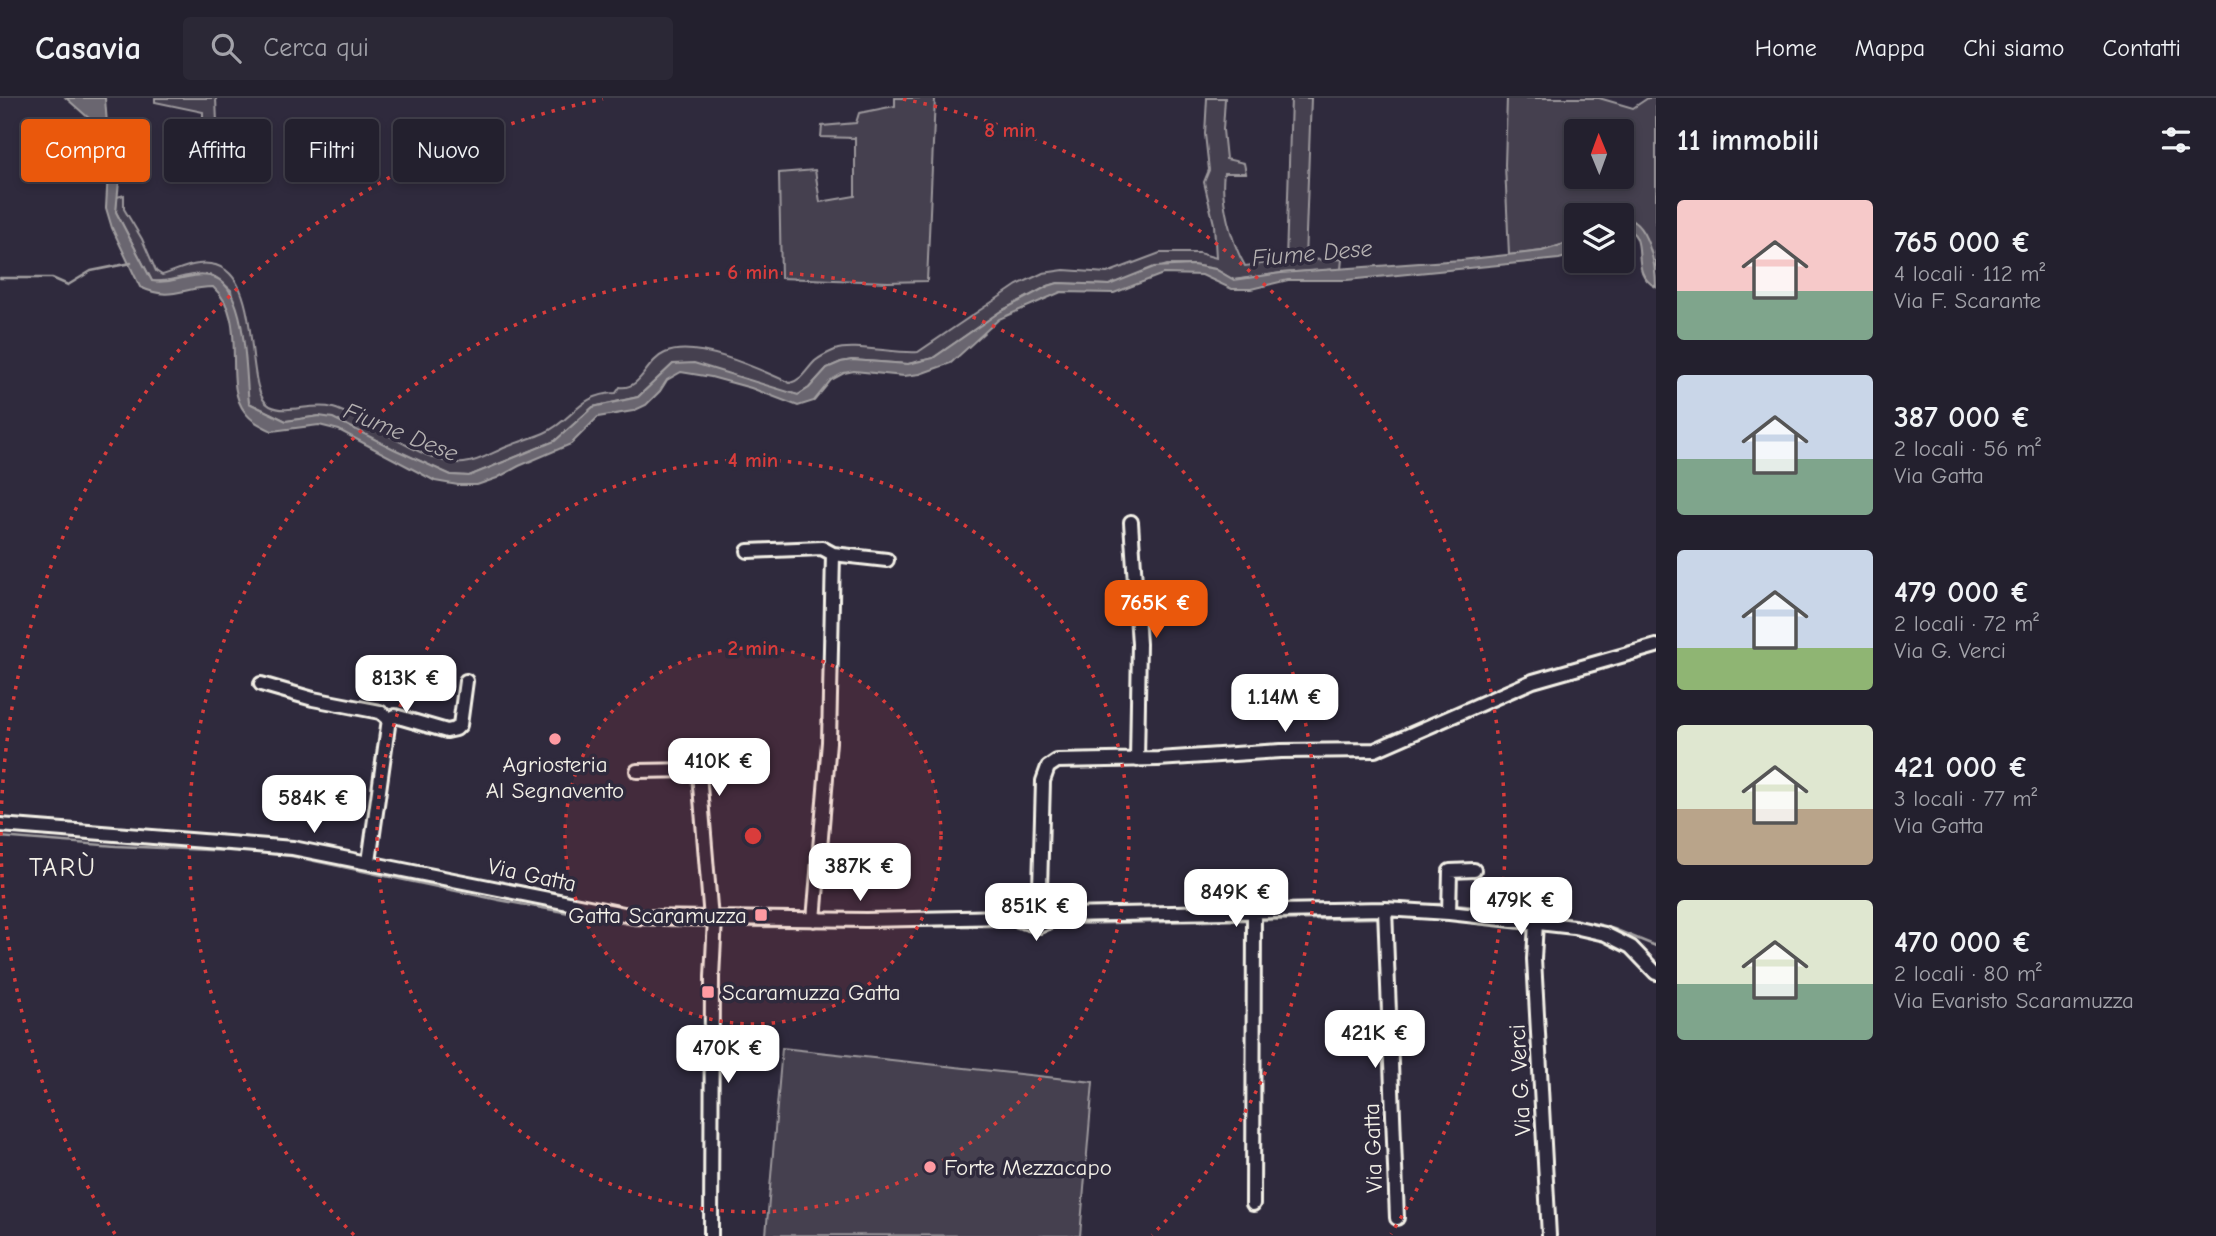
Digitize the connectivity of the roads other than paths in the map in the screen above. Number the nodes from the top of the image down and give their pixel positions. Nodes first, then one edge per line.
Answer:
1 (1131, 522) dead end
2 (748, 551) dead end
3 (832, 554) junction
4 (887, 560) dead end
5 (1656, 646) edge
6 (466, 681) dead end
7 (261, 684) dead end
8 (389, 719) junction
9 (1137, 760) junction
10 (637, 771) dead end
11 (0, 825) edge
12 (369, 862) junction
13 (1474, 870) dead end
14 (1037, 912) junction
15 (1449, 913) junction
16 (1385, 914) junction
17 (1254, 917) junction
18 (713, 919) junction
19 (814, 920) junction
20 (1536, 922) junction
21 (1631, 947) junction
22 (1656, 957) edge
23 (1656, 973) edge
24 (1253, 1204) dead end
25 (1397, 1218) dead end
26 (711, 1236) edge
27 (1549, 1236) edge

1 - 9 street
2 - 3 street
3 - 4 street
3 - 19 street
5 - 9 street
6 - 8 street
7 - 8 street
8 - 12 street
9 - 14 street
10 - 18 street
11 - 12 street, Via Gatta
12 - 18 street, Via Gatta
13 - 15 street
14 - 17 street
14 - 19 street, Via Gatta
15 - 16 street
15 - 20 street
16 - 17 street
16 - 25 street, Via Gatta
17 - 24 street
18 - 19 street, Via Gatta
18 - 26 street
20 - 21 street
20 - 27 street, Via G. Verci
21 - 22 street
21 - 23 street

